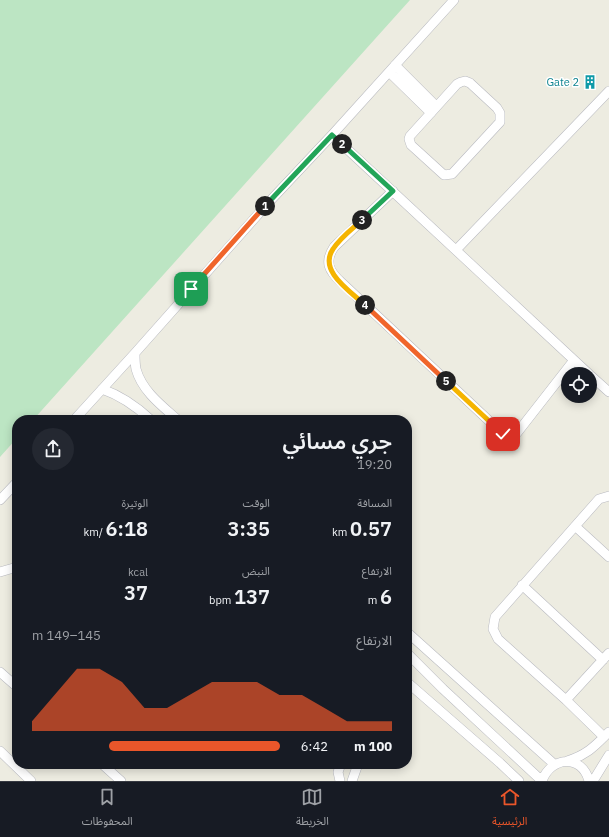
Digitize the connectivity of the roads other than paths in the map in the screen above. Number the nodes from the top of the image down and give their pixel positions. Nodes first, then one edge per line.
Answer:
1 (454, 0) edge
2 (392, 68) junction
3 (609, 91) edge
4 (434, 109) junction
5 (332, 135) junction
6 (393, 191) junction
7 (456, 250) junction
8 (135, 353) junction
9 (574, 360) junction
10 (582, 367) edge
11 (597, 381) edge
12 (102, 389) junction
13 (609, 392) edge
14 (79, 415) edge
15 (145, 415) edge
16 (173, 415) edge
17 (12, 487) edge
18 (609, 496) edge
19 (0, 500) edge
20 (575, 526) junction
21 (609, 557) edge
22 (12, 568) edge
23 (0, 572) edge
24 (522, 585) junction
25 (412, 636) edge
26 (606, 656) edge
27 (412, 658) edge
28 (0, 672) edge
29 (12, 683) edge
30 (412, 686) edge
31 (566, 700) junction
32 (606, 734) edge
33 (0, 751) edge
34 (609, 755) edge
35 (567, 761) junction
36 (12, 763) edge
37 (554, 764) junction
38 (19, 769) edge
39 (108, 769) edge
40 (339, 769) edge
41 (356, 769) edge
42 (31, 781) edge
43 (121, 781) edge
44 (340, 781) edge
45 (352, 781) edge
46 (519, 781) edge
47 (542, 781) edge
48 (590, 781) edge
49 (593, 781) edge

1 - 2 street
2 - 4 street
2 - 5 street
3 - 7 street
4 - 4 street
5 - 6 street
5 - 8 street
6 - 7 street
6 - 9 street
7 - 9 street
8 - 12 street
8 - 16 street
9 - 10 street
11 - 13 street
12 - 14 street
12 - 15 street
17 - 19 street
18 - 20 street
20 - 21 street
20 - 24 street
22 - 23 street
24 - 26 street
24 - 31 street
25 - 37 street
26 - 31 street
27 - 47 street
28 - 29 street
30 - 46 street
31 - 32 street
32 - 35 street
33 - 36 street
34 - 49 street
35 - 37 street
35 - 48 street
37 - 47 street
38 - 42 street
39 - 43 street
40 - 44 street
41 - 45 street

